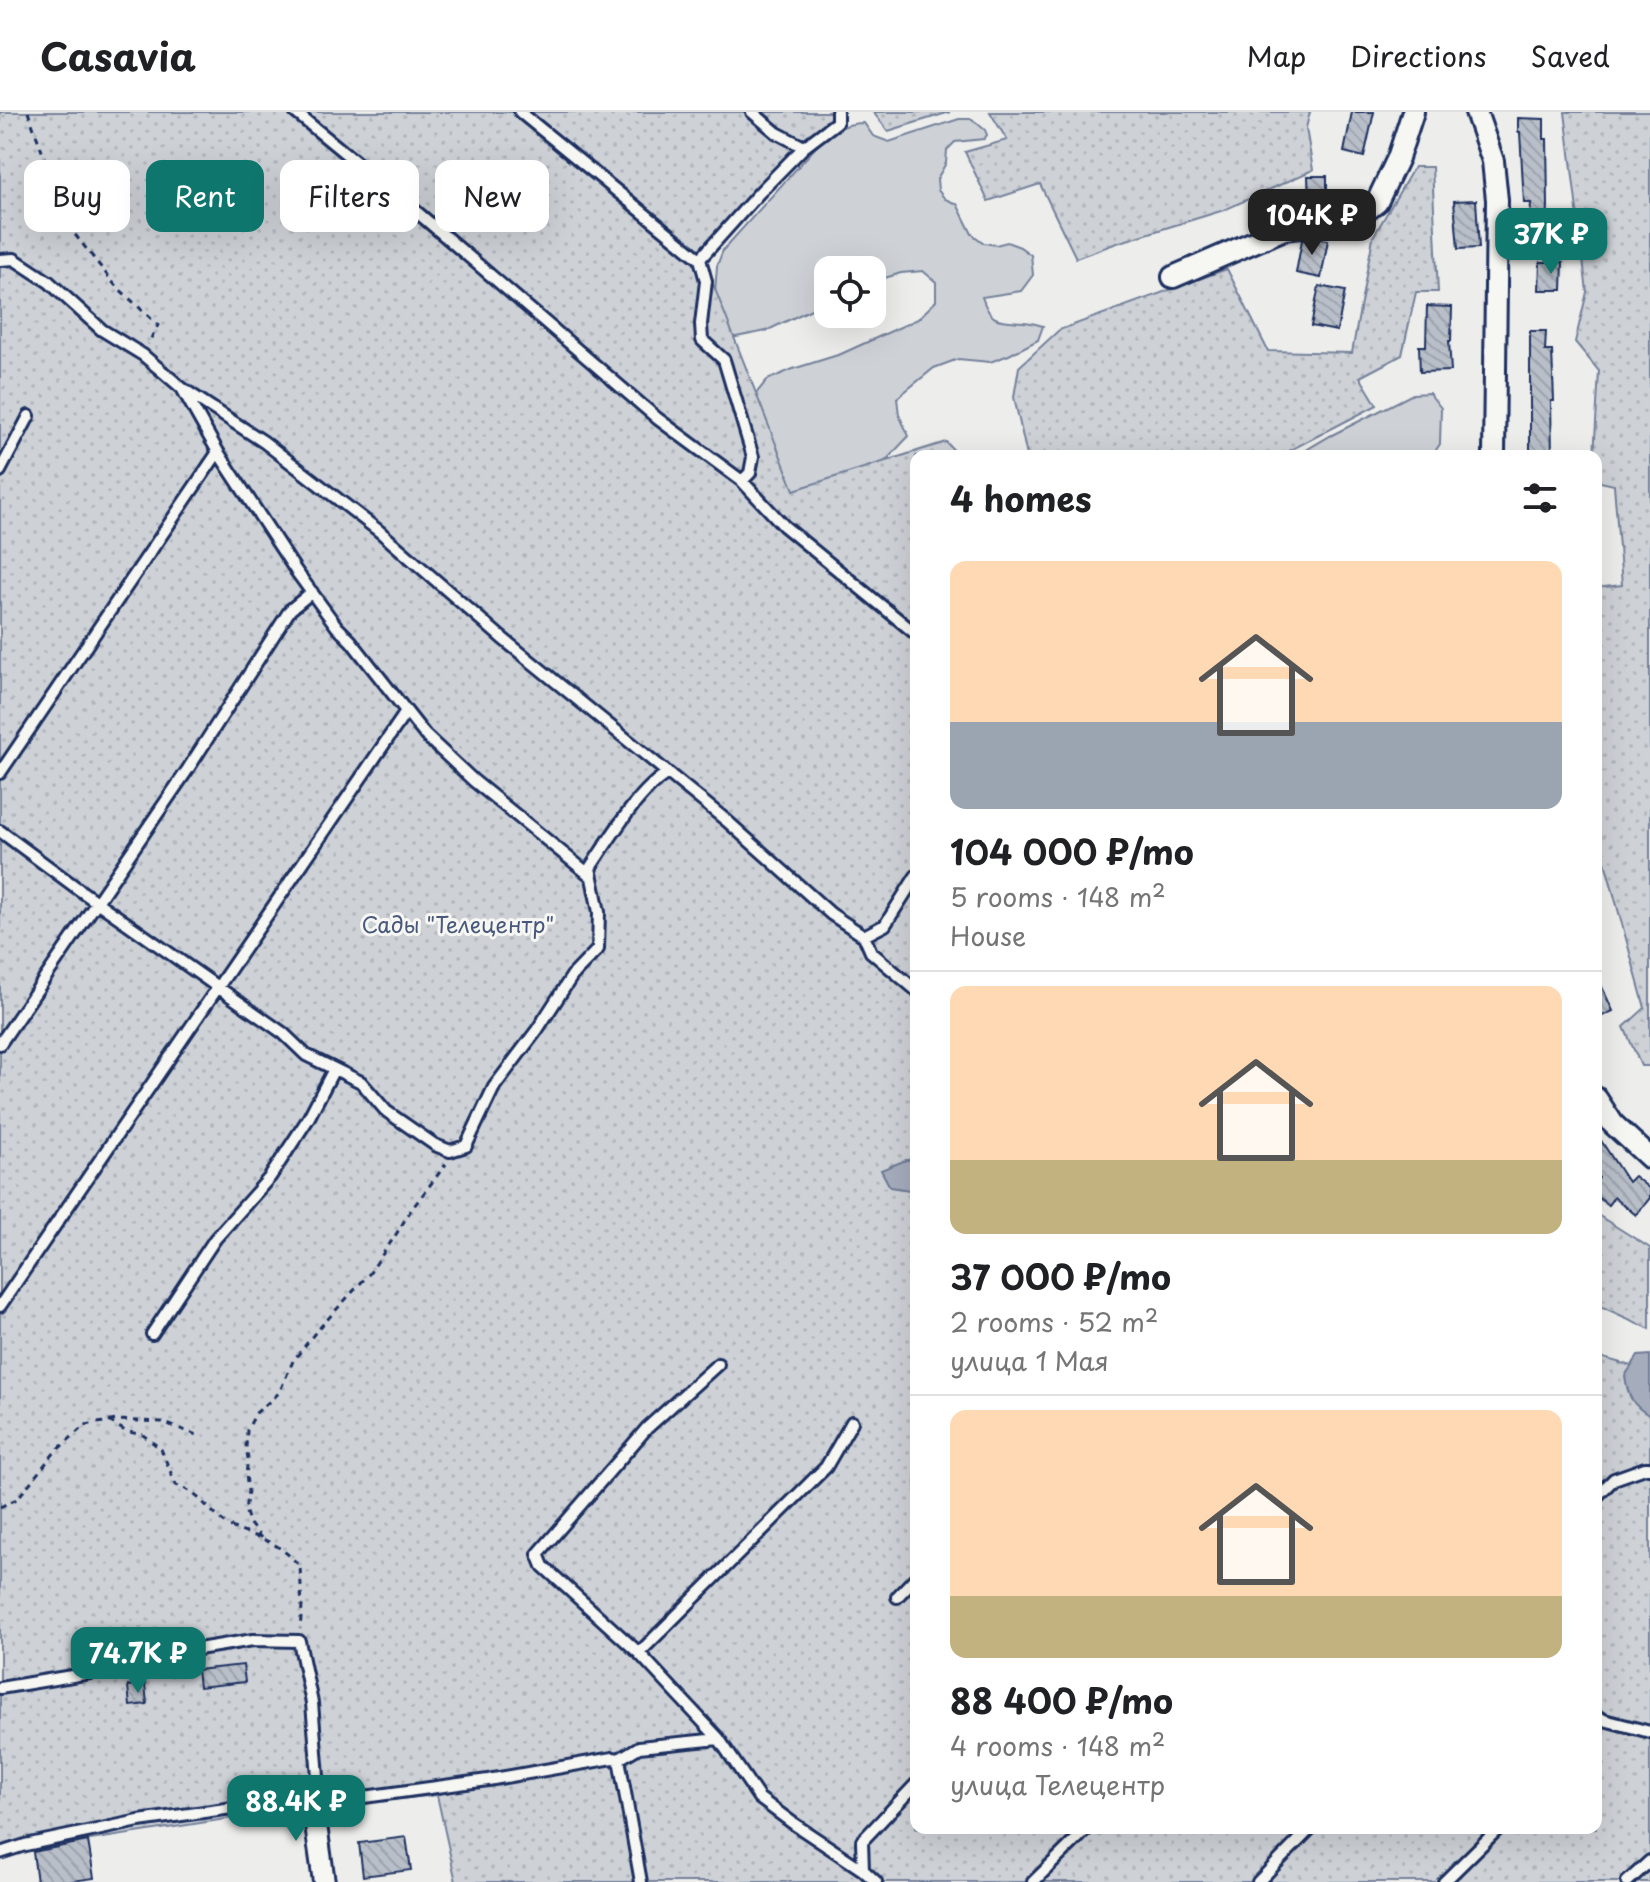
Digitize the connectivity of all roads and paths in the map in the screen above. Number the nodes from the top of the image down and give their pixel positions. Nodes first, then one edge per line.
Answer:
1 (28, 112) edge
2 (295, 112) edge
3 (520, 112) edge
4 (752, 112) edge
5 (837, 112) edge
6 (1413, 112) edge
7 (1476, 112) edge
8 (804, 147) junction
9 (700, 259) junction
10 (0, 260) edge
11 (1173, 277) dead end
12 (143, 355) junction
13 (183, 389) junction
14 (29, 416) dead end
15 (1494, 450) edge
16 (218, 452) junction
17 (0, 471) edge
18 (742, 481) junction
19 (312, 592) junction
20 (910, 629) edge
21 (406, 712) junction
22 (0, 773) edge
23 (668, 773) junction
24 (0, 831) edge
25 (592, 876) junction
26 (910, 885) edge
27 (96, 902) junction
28 (864, 936) junction
29 (910, 985) edge
30 (218, 988) junction
31 (0, 1044) edge
32 (334, 1069) junction
33 (1602, 1107) edge
34 (450, 1151) junction
35 (1650, 1158) edge
36 (0, 1306) edge
37 (152, 1334) dead end
38 (718, 1364) dead end
39 (109, 1421) junction
40 (852, 1422) dead end
41 (202, 1437) dead end
42 (1650, 1468) edge
43 (1602, 1491) edge
44 (0, 1507) edge
45 (261, 1538) junction
46 (910, 1583) edge
47 (897, 1597) dead end
48 (299, 1641) junction
49 (639, 1653) junction
50 (0, 1688) edge
51 (1602, 1719) edge
52 (1650, 1732) edge
53 (719, 1739) junction
54 (619, 1759) junction
55 (910, 1790) edge
56 (313, 1801) junction
57 (1082, 1834) edge
58 (1305, 1834) edge
59 (1493, 1834) edge
60 (0, 1853) edge
61 (1650, 1861) edge
62 (863, 1870) junction
63 (324, 1882) edge
64 (641, 1882) edge
65 (876, 1882) edge
66 (1033, 1882) edge
67 (1258, 1882) edge
68 (1444, 1882) edge
69 (1627, 1882) edge

1 - 12 path
2 - 18 lane
3 - 9 lane
4 - 8 lane
5 - 8 lane
6 - 11 street
7 - 15 street
8 - 9 lane
9 - 18 lane
10 - 12 lane
12 - 13 lane
13 - 16 lane
13 - 23 lane
14 - 17 lane
16 - 19 lane
16 - 22 lane
18 - 20 lane
19 - 21 lane
19 - 27 lane
21 - 25 lane
21 - 30 lane
23 - 25 lane
23 - 28 lane
24 - 27 lane
25 - 34 lane
26 - 28 lane
27 - 30 lane
27 - 31 lane
28 - 29 lane
30 - 32 lane
30 - 36 lane
32 - 34 lane
32 - 37 lane
33 - 35 street
34 - 45 path
38 - 49 lane
39 - 41 path
39 - 44 path
39 - 45 path
40 - 49 lane
42 - 43 lane
45 - 48 path
46 - 47 lane
48 - 50 lane
48 - 56 lane
49 - 53 lane
51 - 52 lane
53 - 54 lane
53 - 62 lane
54 - 56 lane
54 - 64 lane
55 - 62 lane
56 - 60 lane
56 - 63 street
57 - 66 lane
58 - 67 lane
59 - 68 lane
61 - 69 lane
62 - 65 lane

